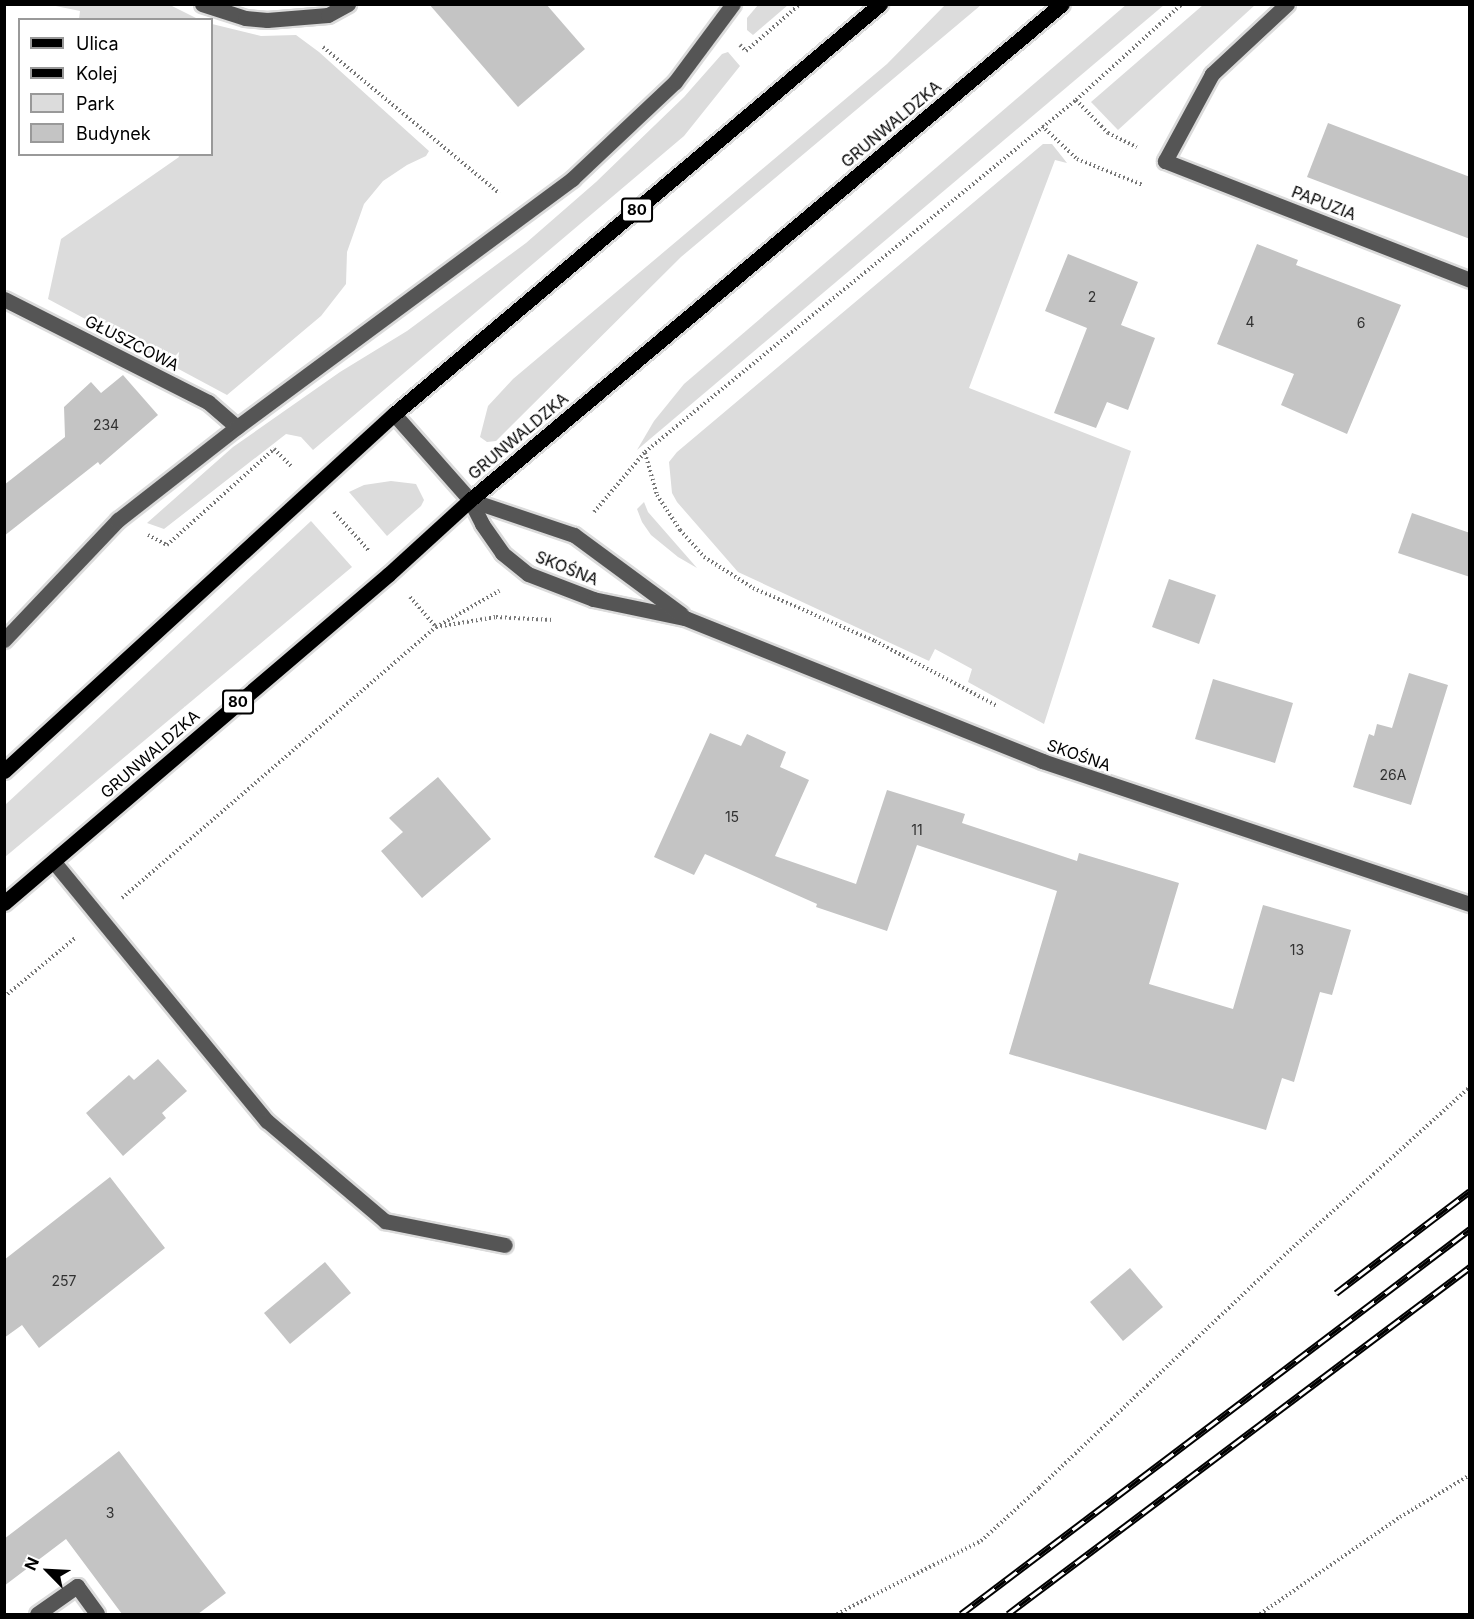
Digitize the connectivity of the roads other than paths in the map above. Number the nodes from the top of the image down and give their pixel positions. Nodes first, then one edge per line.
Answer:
1 (202, 4) edge
2 (348, 4) edge
3 (733, 4) edge
4 (880, 4) edge
5 (1062, 4) edge
6 (1287, 4) edge
7 (1470, 280) edge
8 (4, 299) edge
9 (394, 414) junction
10 (237, 427) junction
11 (470, 500) junction
12 (685, 618) junction
13 (4, 640) edge
14 (4, 771) edge
15 (54, 862) junction
16 (4, 903) edge
17 (1470, 904) edge
18 (505, 1245) dead end
19 (37, 1614) edge
20 (97, 1614) edge

1 - 2 street
3 - 10 street
4 - 9 main road, 80
5 - 11 main road, GRUNWALDZKA / 80
6 - 7 street, PAPUZIA
8 - 10 street, GŁUSZCOWA
9 - 11 street, SKOŚNA
9 - 14 main road, 80
10 - 13 street
11 - 12 street, SKOŚNA
11 - 12 street, SKOŚNA
11 - 15 main road, GRUNWALDZKA / 80
12 - 17 street, SKOŚNA
15 - 16 main road, GRUNWALDZKA / 80
15 - 18 street
19 - 20 street

